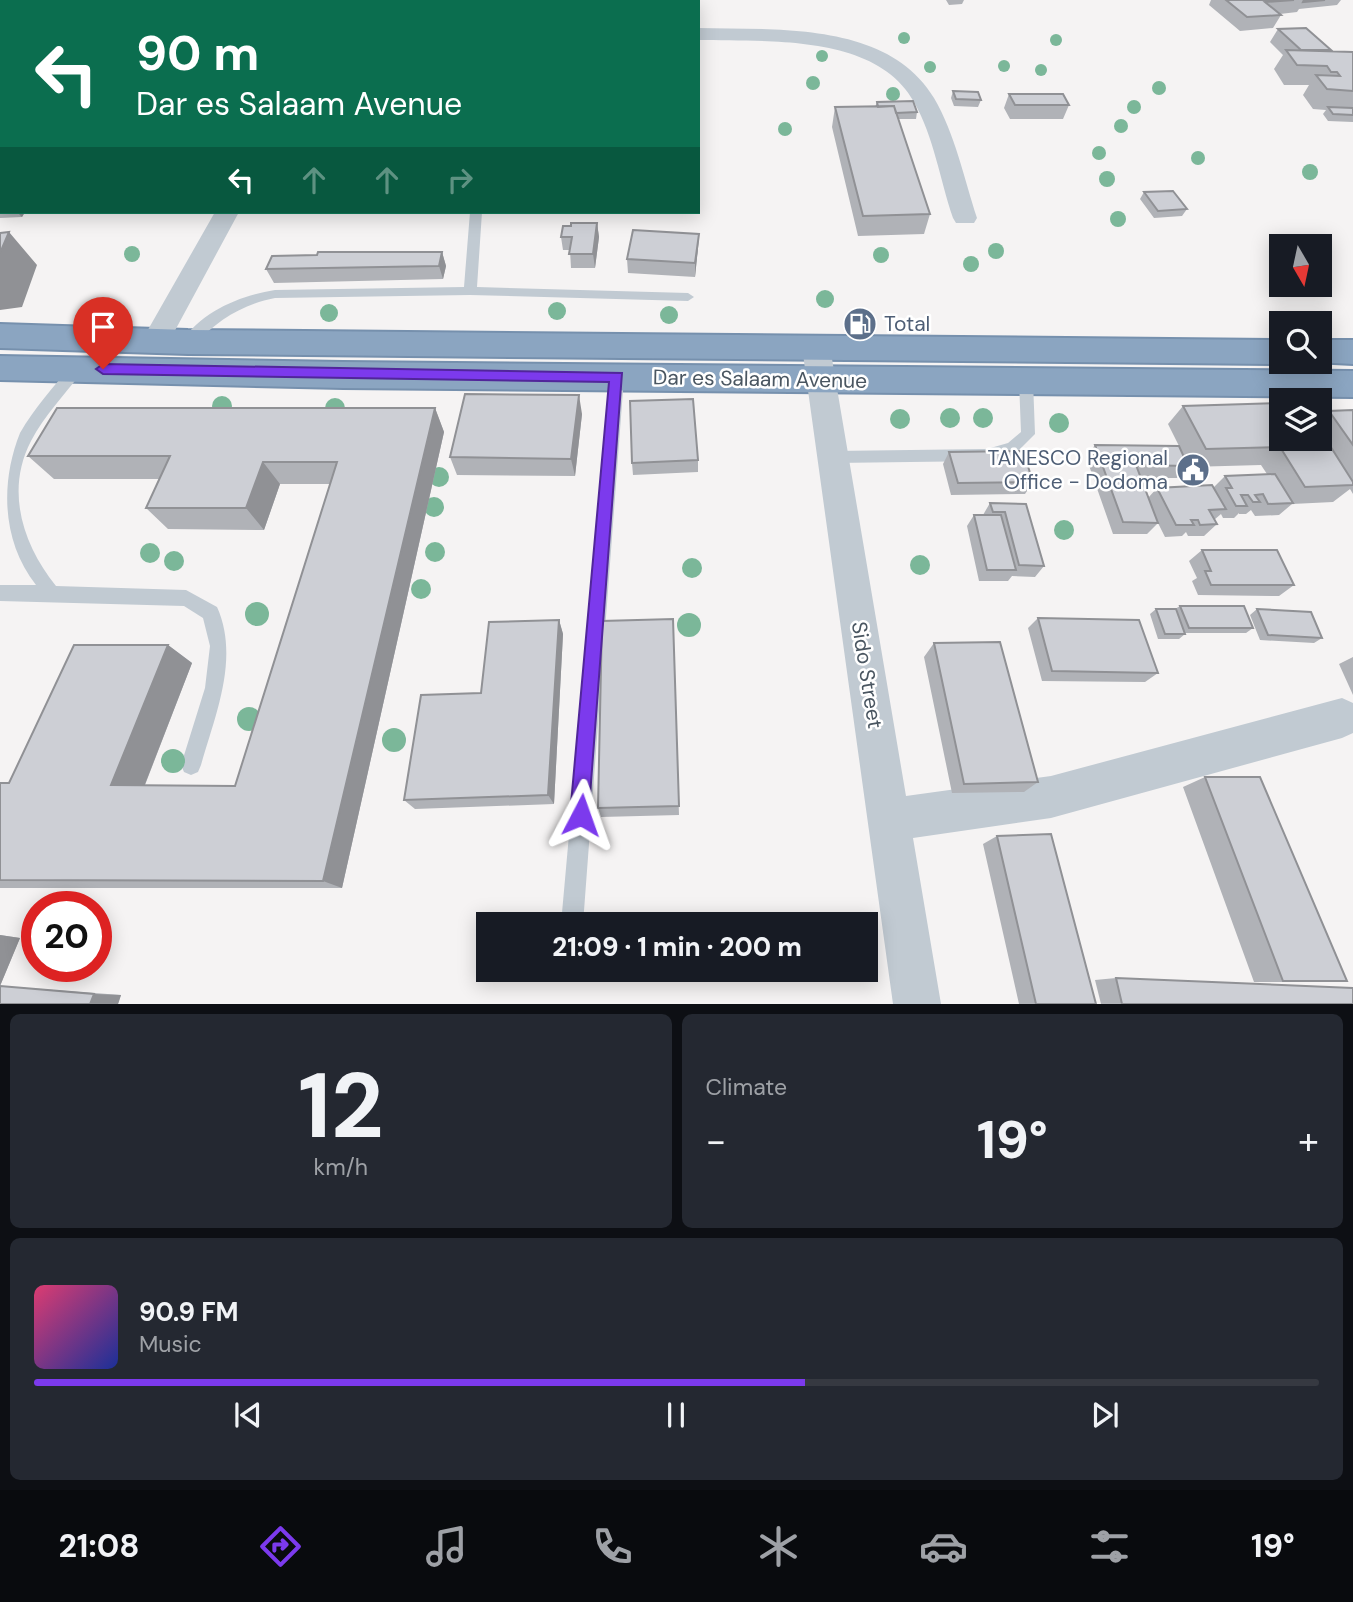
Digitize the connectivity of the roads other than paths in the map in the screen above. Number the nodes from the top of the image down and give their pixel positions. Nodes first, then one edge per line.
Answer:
1 (700, 34) edge
2 (226, 214) edge
3 (476, 214) edge
4 (965, 218) dead end
5 (470, 291) junction
6 (688, 297) dead end
7 (0, 336) edge
8 (155, 342) junction
9 (188, 342) junction
10 (1269, 352) edge
11 (1332, 352) edge
12 (1353, 352) edge
13 (819, 363) junction
14 (0, 368) edge
15 (77, 368) junction
16 (617, 377) junction
17 (1026, 381) junction
18 (1353, 384) edge
19 (834, 457) junction
20 (0, 593) edge
21 (52, 593) junction
22 (1342, 718) dead end
23 (191, 765) dead end
24 (889, 820) junction
25 (573, 912) edge
26 (917, 1003) edge

1 - 4 street
2 - 8 street
3 - 5 lane
5 - 6 lane
5 - 9 lane
7 - 8 highway, Dar es Salaam Avenue
8 - 9 highway, Dar es Salaam Avenue
9 - 13 highway, Dar es Salaam Avenue
10 - 13 highway, Dar es Salaam Avenue
11 - 12 highway
13 - 16 highway, Dar es Salaam Avenue
13 - 17 highway, Dar es Salaam Avenue
13 - 19 street, Sido Street
14 - 15 highway, Dar es Salaam Avenue
15 - 16 highway, Dar es Salaam Avenue
15 - 21 lane
16 - 25 lane
17 - 18 highway, Dar es Salaam Avenue
17 - 19 lane
19 - 24 street, Sido Street
20 - 21 lane
21 - 23 lane
22 - 24 street
24 - 26 street, Sido Street

